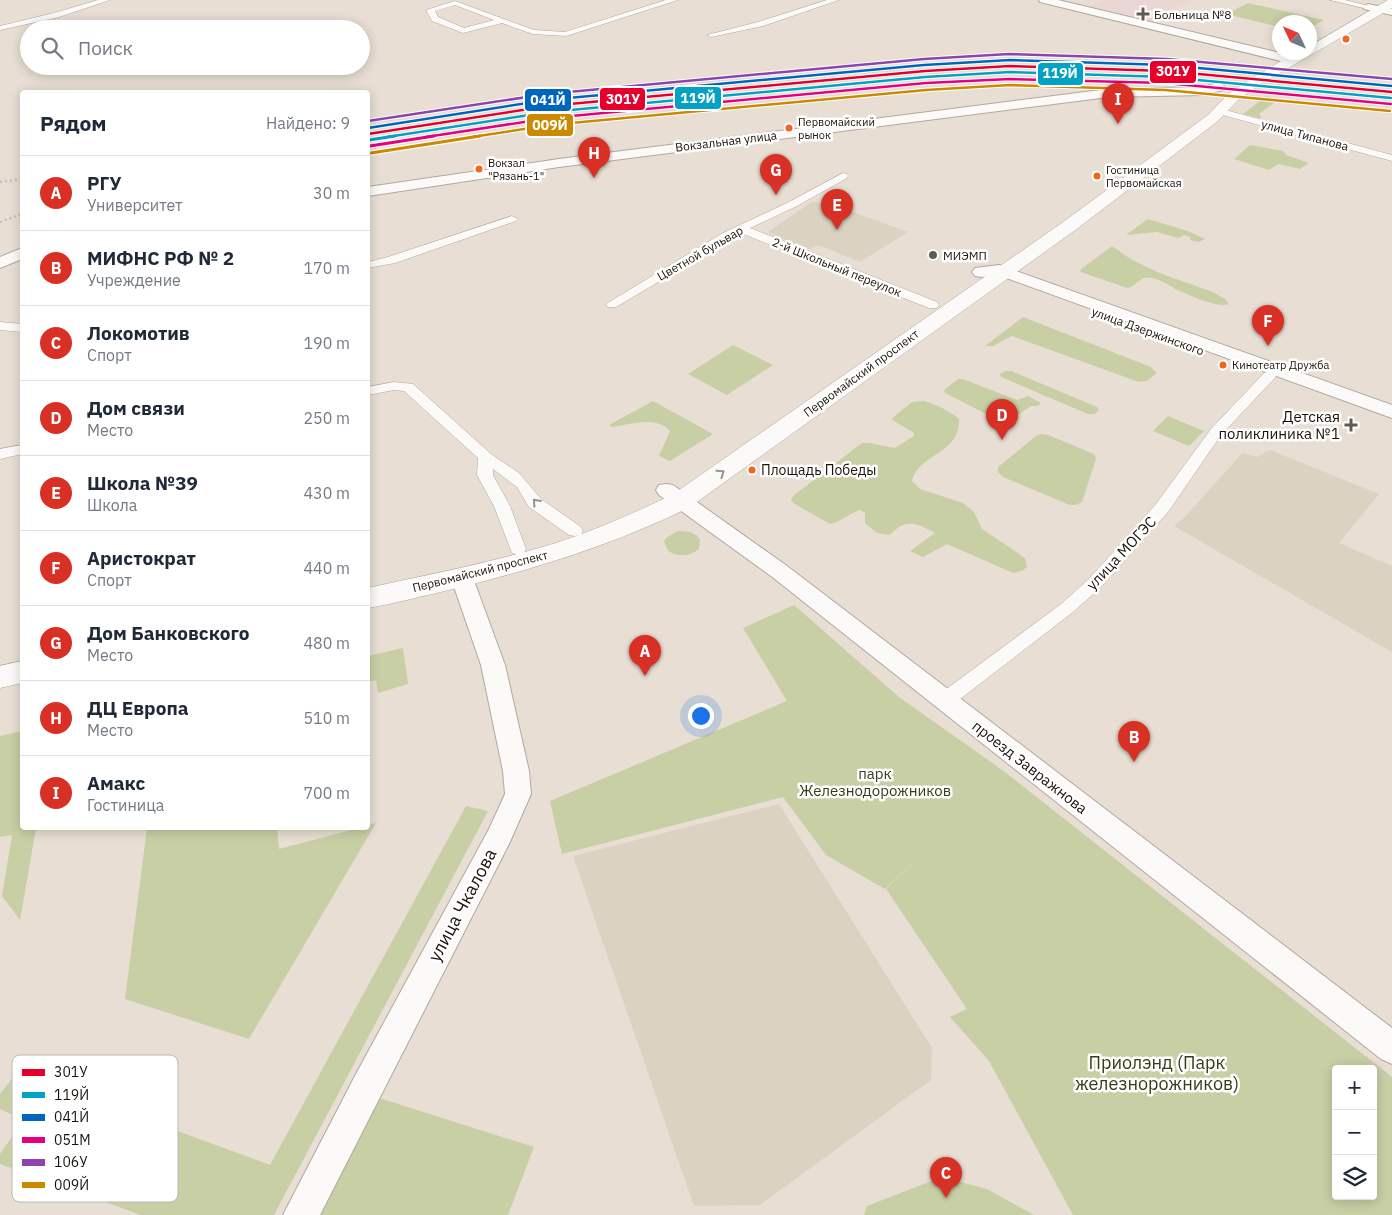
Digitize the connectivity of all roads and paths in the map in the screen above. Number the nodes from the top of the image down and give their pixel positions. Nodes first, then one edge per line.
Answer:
1 (106, 0) edge
2 (674, 0) edge
3 (834, 0) edge
4 (1044, 0) edge
5 (1334, 0) edge
6 (1382, 6) edge
7 (34, 20) edge
8 (500, 20) junction
9 (20, 23) edge
10 (0, 28) edge
11 (711, 35) dead end
12 (1317, 37) edge
13 (1317, 47) edge
14 (1272, 53) edge
15 (1274, 60) edge
16 (1282, 60) edge
17 (1250, 69) dead end
18 (1226, 83) joint
19 (1176, 93) junction
20 (1209, 106) junction
21 (1392, 158) edge
22 (843, 176) dead end
23 (370, 192) edge
24 (512, 219) dead end
25 (742, 228) junction
26 (20, 254) edge
27 (0, 263) edge
28 (370, 265) edge
29 (993, 271) junction
30 (612, 304) dead end
31 (933, 305) junction
32 (0, 326) edge
33 (20, 328) edge
34 (1269, 376) junction
35 (370, 391) edge
36 (1392, 412) edge
37 (1392, 420) edge
38 (20, 450) edge
39 (0, 454) edge
40 (486, 458) junction
41 (674, 495) junction
42 (575, 531) junction
43 (518, 549) junction
44 (462, 578) junction
45 (370, 583) edge
46 (370, 598) edge
47 (20, 655) edge
48 (0, 660) edge
49 (20, 672) edge
50 (0, 677) edge
51 (944, 701) junction
52 (1392, 1048) edge
53 (301, 1215) edge

1 - 7 street
2 - 8 street
3 - 11 street
4 - 14 main road
5 - 6 street
6 - 12 main road
6 - 13 main road, Первомайский проспект
8 - 8 street
9 - 10 street
15 - 17 main road, Первомайский проспект
16 - 20 main road, Первомайский проспект
18 - 19 main road, Вокзальная улица
18 - 20 main road, Первомайский проспект
19 - 20 main road, Вокзальная улица
19 - 23 main road, Вокзальная улица
20 - 21 street, улица Типанова
20 - 29 main road, Первомайский проспект
22 - 25 street, Цветной бульвар
24 - 28 street
25 - 30 street, Цветной бульвар
25 - 31 street, 2-й Школьный переулок
26 - 27 main road
29 - 31 main road, Первомайский проспект
29 - 34 main road, улица Дзержинского
29 - 36 main road, улица Дзержинского
41 -> 29 main road, Первомайский проспект
31 - 41 main road, Первомайский проспект
32 - 33 street
34 - 37 main road, улица Дзержинского
34 - 51 street, улица МОГЭС
35 - 40 street
38 - 39 street
42 -> 40 street
40 - 43 street
41 - 42 main road, Первомайский проспект
41 - 44 main road, Первомайский проспект
41 - 51 street, проезд Завражнова
42 - 43 main road, Первомайский проспект
43 - 45 main road, Первомайский проспект
44 - 46 main road, Первомайский проспект
44 - 53 street, улица Чкалова
47 - 48 main road
49 - 50 main road
51 - 52 street, проезд Завражнова

